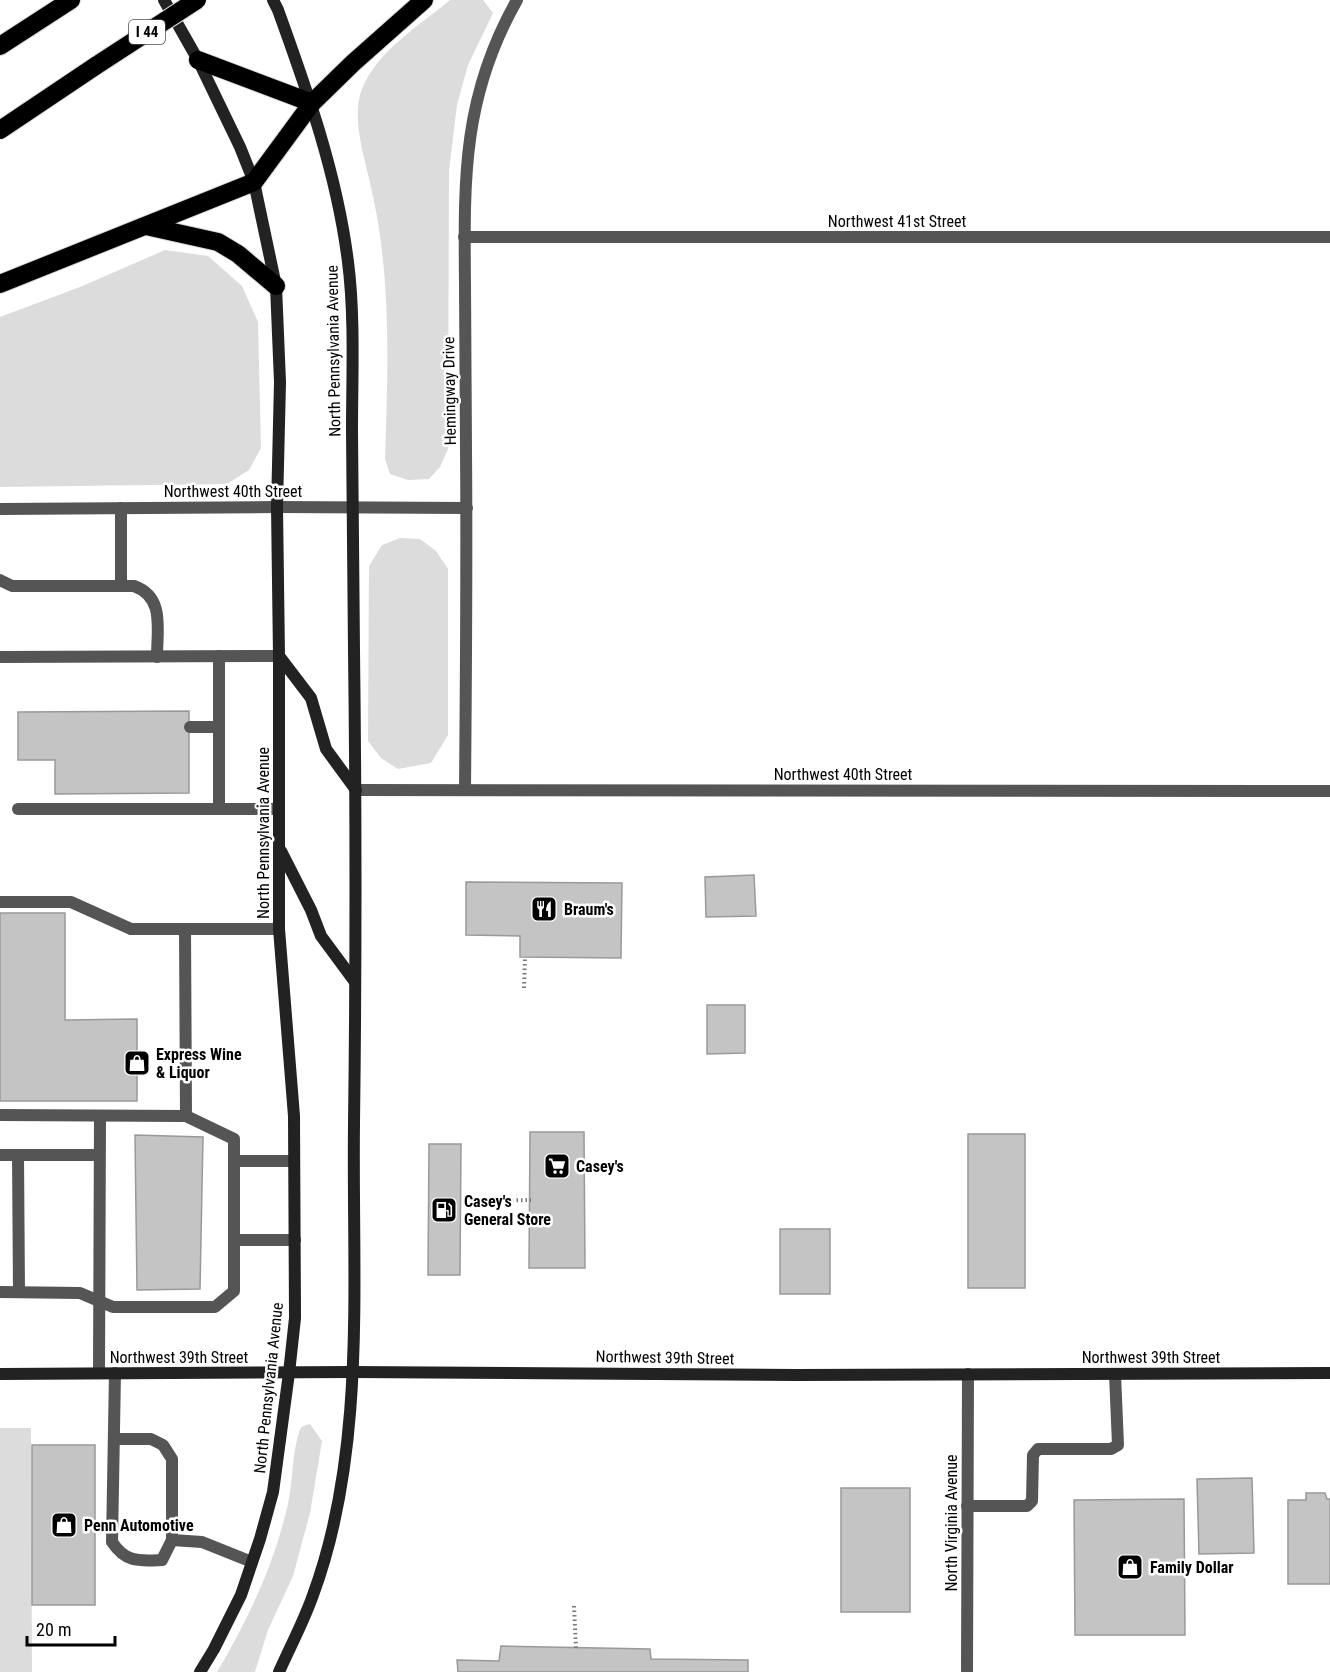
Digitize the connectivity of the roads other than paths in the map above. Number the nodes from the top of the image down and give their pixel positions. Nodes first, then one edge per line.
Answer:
1 (164, 0) edge
2 (197, 0) edge
3 (273, 0) edge
4 (424, 0) edge
5 (517, 0) edge
6 (66, 4) edge
7 (0, 46) edge
8 (198, 60) junction
9 (312, 103) junction
10 (0, 130) edge
11 (254, 182) junction
12 (146, 226) junction
13 (464, 237) junction
14 (1330, 237) edge
15 (0, 284) edge
16 (276, 285) junction
17 (277, 507) junction
18 (121, 508) junction
19 (352, 508) junction
20 (467, 508) junction
21 (0, 509) edge
22 (0, 580) edge
23 (12, 586) junction
24 (121, 586) junction
25 (0, 592) edge
26 (219, 656) junction
27 (279, 656) junction
28 (0, 657) edge
29 (157, 657) junction
30 (190, 727) dead end
31 (219, 727) junction
32 (356, 790) junction
33 (465, 790) junction
34 (1330, 791) edge
35 (18, 809) dead end
36 (219, 809) junction
37 (279, 809) junction
38 (279, 847) junction
39 (0, 902) edge
40 (185, 929) junction
41 (279, 929) junction
42 (355, 982) junction
43 (0, 1115) edge
44 (100, 1116) junction
45 (186, 1116) junction
46 (0, 1155) edge
47 (18, 1155) junction
48 (99, 1155) junction
49 (234, 1161) junction
50 (294, 1161) junction
51 (234, 1240) junction
52 (295, 1240) junction
53 (0, 1292) edge
54 (19, 1292) junction
55 (98, 1300) junction
56 (352, 1372) junction
57 (99, 1373) junction
58 (116, 1373) junction
59 (290, 1373) junction
60 (0, 1374) edge
61 (968, 1374) junction
62 (1115, 1374) junction
63 (1330, 1374) edge
64 (115, 1439) junction
65 (967, 1506) junction
66 (172, 1540) junction
67 (252, 1562) junction
68 (200, 1672) edge
69 (279, 1672) edge
70 (967, 1672) edge

1 - 8 main road, North Pennsylvania Avenue
2 - 10 highway, I 44, bridge
3 - 9 main road, North Pennsylvania Avenue
4 - 9 highway
5 - 13 street, Hemingway Drive
6 - 7 highway
8 - 9 highway
8 - 11 main road, North Pennsylvania Avenue
9 - 11 highway
9 - 19 main road, North Pennsylvania Avenue
11 - 12 highway
11 - 16 main road, North Pennsylvania Avenue
12 - 15 highway
12 - 16 highway
13 - 14 street, Northwest 41st Street
13 - 20 street, Hemingway Drive
16 - 17 main road, North Pennsylvania Avenue
17 - 18 street, Northwest 40th Street
17 - 19 street, Northwest 40th Street
17 - 27 main road, North Pennsylvania Avenue
18 - 21 street, Northwest 40th Street
18 - 24 street
19 - 20 street, Northwest 40th Street
19 - 32 main road, North Pennsylvania Avenue
20 - 33 street, Hemingway Drive
22 - 23 street
23 - 24 street
23 - 25 street
24 - 29 street
26 - 27 street
26 - 29 street
26 - 31 street
27 - 32 main road
27 - 37 main road, North Pennsylvania Avenue
28 - 29 street
30 - 31 street
31 - 36 street
32 - 33 street, Northwest 40th Street
32 - 42 main road, North Pennsylvania Avenue
33 - 34 street, Northwest 40th Street
35 - 36 street
36 - 37 street
37 - 38 main road, North Pennsylvania Avenue
38 - 41 main road, North Pennsylvania Avenue
38 - 42 main road
39 - 40 street
40 - 41 street
40 - 45 street
41 - 50 main road, North Pennsylvania Avenue
42 - 56 main road, North Pennsylvania Avenue
43 - 44 street
44 - 45 street
44 - 48 street
45 - 49 street
46 - 47 street
47 - 48 street
47 - 54 street
48 - 55 street
49 - 50 street
49 - 51 street
50 - 52 main road, North Pennsylvania Avenue
51 - 52 street
51 - 55 street
52 - 59 main road, North Pennsylvania Avenue
53 - 54 street
54 - 55 street
55 - 57 street
56 - 59 main road, Northwest 39th Street
56 - 61 main road, Northwest 39th Street
56 - 69 main road, North Pennsylvania Avenue
57 - 58 main road, Northwest 39th Street
57 - 60 main road, Northwest 39th Street
58 - 59 main road, Northwest 39th Street
58 - 64 street
59 - 67 main road, North Pennsylvania Avenue
61 - 62 main road, Northwest 39th Street
61 - 65 street, North Virginia Avenue
62 - 63 main road, Northwest 39th Street
62 - 65 street
64 - 66 street
64 - 66 street
65 - 70 street, North Virginia Avenue
66 - 67 street
67 - 68 main road, North Pennsylvania Avenue

